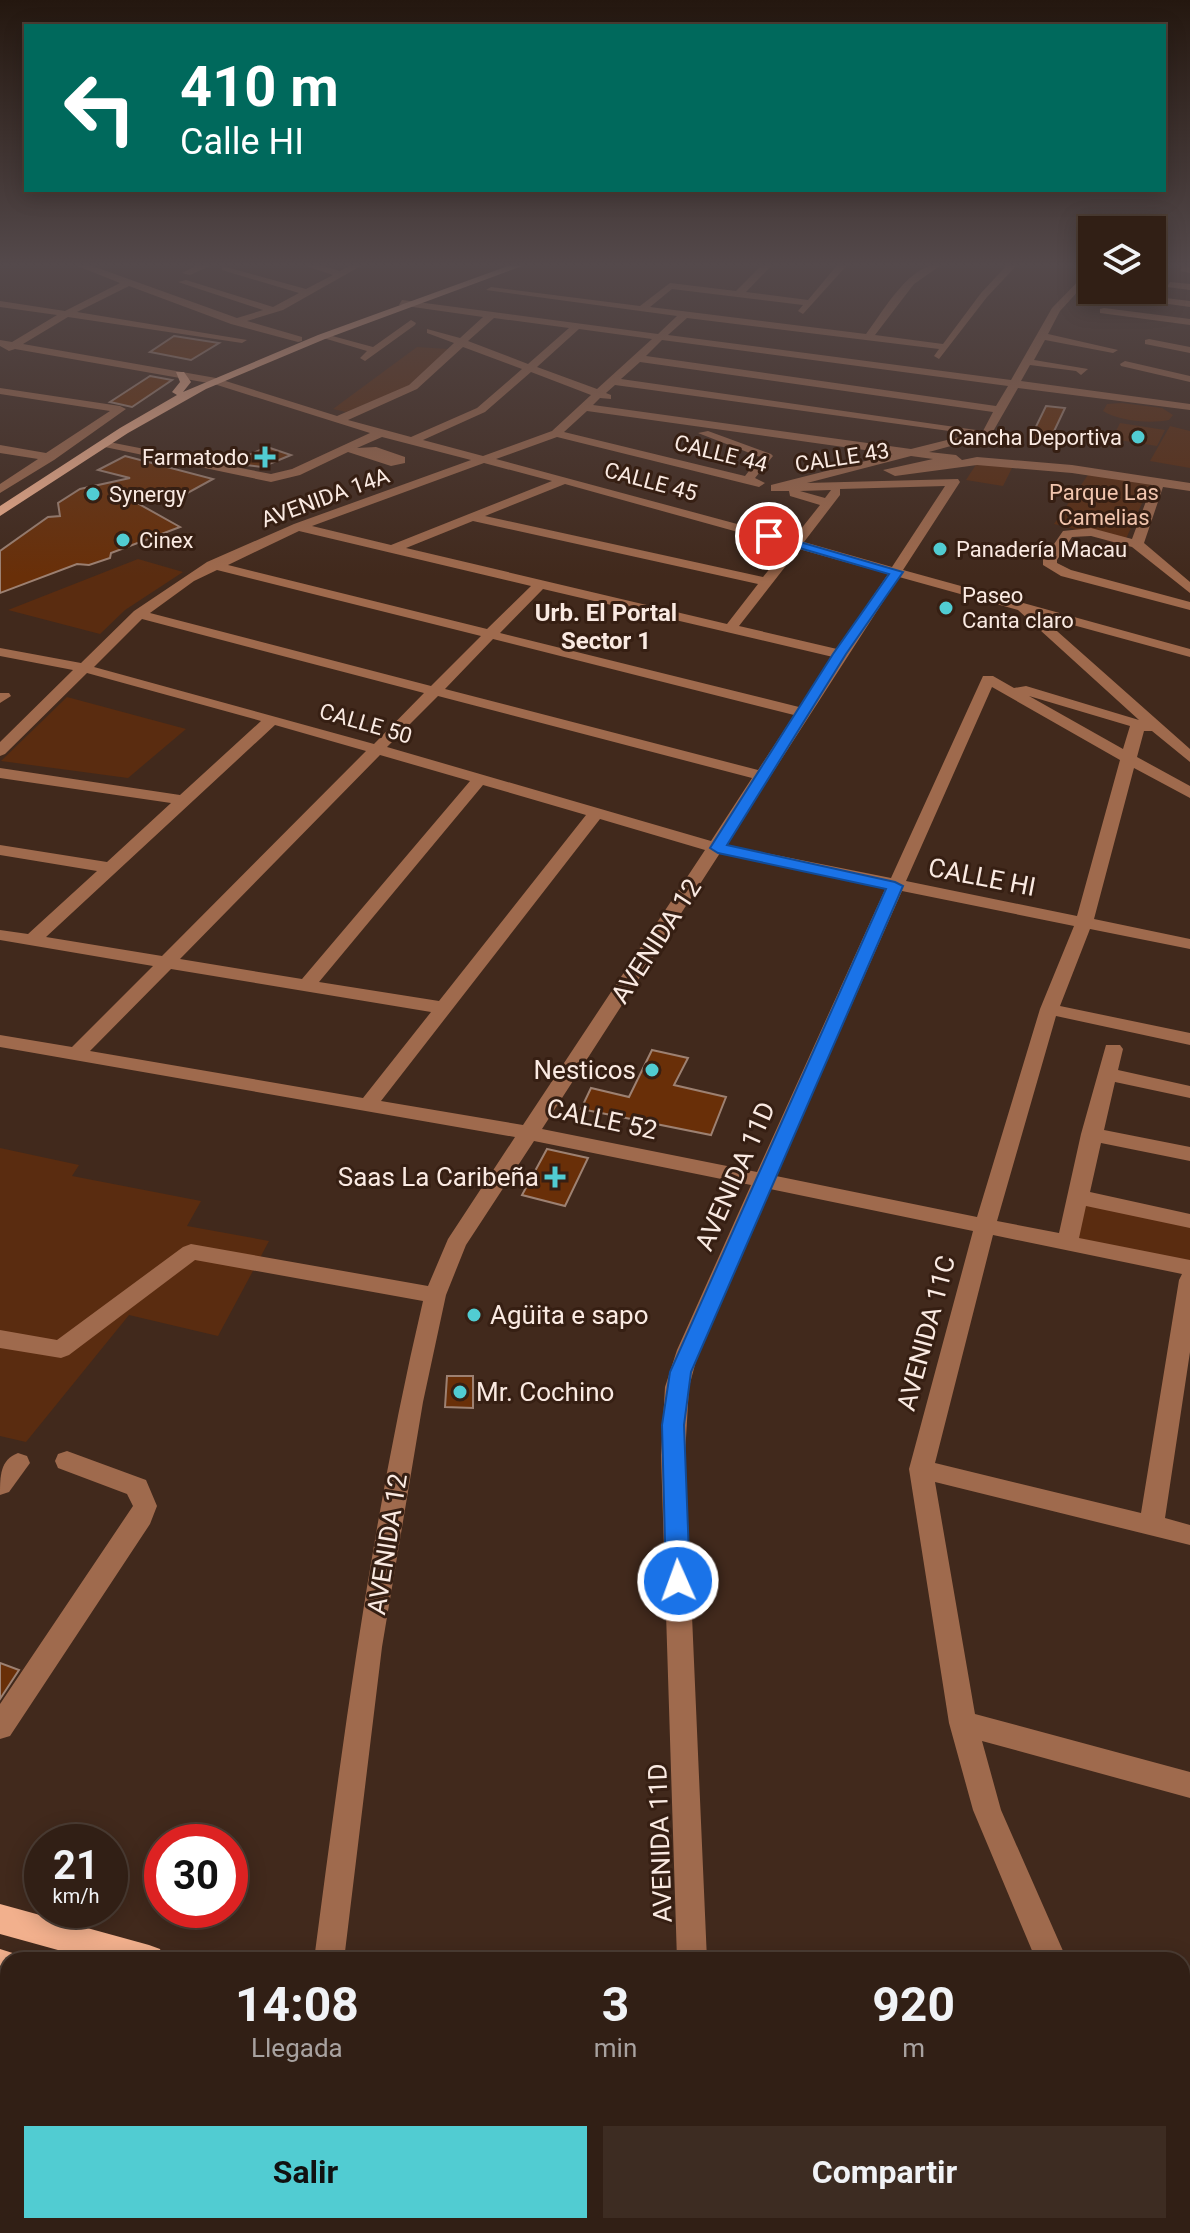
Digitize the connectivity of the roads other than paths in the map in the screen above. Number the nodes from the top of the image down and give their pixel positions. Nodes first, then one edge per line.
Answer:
1 (143, 367) edge
2 (151, 367) edge
3 (237, 367) edge
4 (243, 367) edge
5 (434, 367) edge
6 (528, 367) edge
7 (533, 367) edge
8 (627, 367) edge
9 (701, 367) edge
10 (877, 367) edge
11 (932, 367) edge
12 (1025, 367) edge
13 (1069, 367) edge
14 (1139, 367) edge
15 (1083, 369) dead end
16 (180, 374) junction
17 (928, 374) junction
18 (1153, 377) dead end
19 (214, 378) junction
20 (1190, 379) edge
21 (613, 381) junction
22 (1015, 386) junction
23 (0, 391) edge
24 (177, 392) junction
25 (1127, 399) junction
26 (584, 407) junction
27 (1190, 407) edge
28 (999, 410) junction
29 (340, 419) junction
30 (379, 431) junction
31 (556, 433) junction
32 (987, 433) junction
33 (414, 440) junction
34 (104, 444) junction
35 (869, 447) junction
36 (346, 448) junction
37 (0, 449) edge
38 (364, 453) dead end
39 (50, 457) junction
40 (488, 460) junction
41 (564, 480) junction
42 (748, 480) junction
43 (1159, 482) junction
44 (1190, 487) edge
45 (775, 488) junction
46 (0, 489) edge
47 (0, 500) edge
48 (828, 503) junction
49 (0, 512) edge
50 (472, 517) junction
51 (298, 527) junction
52 (798, 544) junction
53 (1137, 544) junction
54 (393, 549) junction
55 (212, 565) junction
56 (897, 572) junction
57 (768, 582) junction
58 (540, 584) junction
59 (1190, 589) edge
60 (1021, 606) junction
61 (1190, 606) edge
62 (139, 614) junction
63 (731, 628) junction
64 (492, 633) junction
65 (0, 652) edge
66 (1190, 653) edge
67 (839, 654) junction
68 (83, 668) junction
69 (988, 679) junction
70 (433, 689) junction
71 (802, 712) junction
72 (272, 719) junction
73 (1138, 724) junction
74 (1190, 739) edge
75 (3, 745) edge
76 (376, 748) junction
77 (1190, 757) edge
78 (0, 773) edge
79 (762, 776) junction
80 (481, 778) junction
81 (1190, 793) edge
82 (184, 800) junction
83 (597, 812) junction
84 (718, 848) junction
85 (0, 850) edge
86 (112, 868) junction
87 (895, 886) junction
88 (1084, 923) junction
89 (0, 935) edge
90 (31, 941) junction
91 (1190, 944) edge
92 (164, 963) junction
93 (307, 985) junction
94 (444, 1008) junction
95 (1049, 1009) junction
96 (1190, 1039) edge
97 (0, 1041) edge
98 (1113, 1049) dead end
99 (76, 1054) junction
100 (1106, 1074) junction
101 (1190, 1092) edge
102 (369, 1103) junction
103 (530, 1133) junction
104 (1091, 1134) junction
105 (1190, 1154) edge
106 (763, 1181) junction
107 (1078, 1197) junction
108 (1190, 1221) edge
109 (985, 1225) junction
110 (1067, 1243) junction
111 (1190, 1268) edge
112 (1190, 1280) edge
113 (435, 1295) junction
114 (0, 1339) edge
115 (67, 1461) dead end
116 (18, 1463) dead end
117 (921, 1469) junction
118 (0, 1485) edge
119 (1151, 1525) junction
120 (1190, 1535) edge
121 (963, 1723) junction
122 (0, 1727) edge
123 (1190, 1785) edge
124 (0, 1919) edge
125 (120, 1952) edge
126 (330, 1952) edge
127 (692, 1952) edge
128 (1048, 1952) edge

1 - 16 street, CALLE 45
2 - 19 street, CALLE 45
3 - 19 main road
4 - 19 main road
5 - 29 street
6 - 42 street
7 - 33 street
8 - 21 street, AVENIDA 14A
9 - 28 street
10 - 17 street
11 - 17 street
12 - 22 street
13 - 15 street
14 - 20 street
16 - 19 street, CALLE 45
16 - 24 main road
17 - 22 street
18 - 25 street
19 - 24 main road
19 - 29 street, CALLE 45
19 - 34 main road
21 - 26 street, AVENIDA 14A
21 - 32 street
22 - 25 street
22 - 28 street
23 - 39 street
24 - 47 main road
25 - 27 street
26 - 31 street, AVENIDA 14A
26 - 35 street, CALLE 43
28 - 32 street
29 - 30 street, CALLE 45
30 - 33 street, CALLE 45
30 - 36 street
31 - 40 street, AVENIDA 14A
31 - 42 street, CALLE 44
32 - 45 street
33 - 40 street, CALLE 45
34 - 36 street
34 - 49 main road
35 - 45 street, CALLE 43
35 - 48 street
36 - 38 street
37 - 39 street
39 - 46 street
40 - 41 street, CALLE 45
40 - 51 street, AVENIDA 14A
41 - 50 street
41 - 52 street, CALLE 45
42 - 45 street, CALLE 44
43 - 44 street, CALLE 43
43 - 45 street, CALLE 43
43 - 53 street
45 - 48 street, CALLE 44
45 - 56 street, AVENIDA 12
48 - 52 street
50 - 54 street
50 - 57 street
51 - 54 street
51 - 55 street, AVENIDA 14A
52 - 56 street, CALLE 45
52 - 57 street
53 - 59 street
53 - 61 street
54 - 58 street
55 - 62 street, AVENIDA 14A
55 - 64 street
56 - 60 street, CALLE 45
56 - 67 street, AVENIDA 12
57 - 63 street
58 - 63 street
58 - 64 street
60 - 66 street, CALLE 45
60 - 77 street
62 - 68 street, AVENIDA 14A
62 - 70 street
63 - 67 street
64 - 70 street
64 - 71 street
65 - 68 street, CALLE 50
67 - 71 street, AVENIDA 12
68 - 72 street, CALLE 50
68 - 75 street, AVENIDA 14A
69 - 73 street
69 - 81 street
69 - 87 street, AVENIDA 11D
70 - 76 street
70 - 79 street
71 - 79 street, AVENIDA 12
72 - 76 street, CALLE 50
72 - 82 street
73 - 74 street
73 - 88 street, AVENIDA 11C
76 - 80 street, CALLE 50
76 - 92 street
78 - 82 street
79 - 84 street, AVENIDA 12
80 - 83 street, CALLE 50
80 - 93 street
82 - 86 street
83 - 84 street, CALLE 50
83 - 94 street
84 - 87 street, CALLE HI
84 - 103 street, AVENIDA 12
85 - 86 street
86 - 90 street
87 - 88 street, CALLE HI
87 - 106 street, AVENIDA 11D
88 - 91 street, CALLE HI
88 - 95 street, AVENIDA 11C
89 - 90 street
90 - 92 street
92 - 93 street
92 - 99 street
93 - 94 street
94 - 102 street
95 - 96 street
95 - 109 street, AVENIDA 11C
97 - 99 street, CALLE 52
98 - 100 street
99 - 102 street, CALLE 52
100 - 101 street
100 - 104 street
102 - 103 street, CALLE 52
103 - 106 street, CALLE 52
103 - 113 street, AVENIDA 12
104 - 105 street
104 - 107 street
106 - 109 street, CALLE 52
106 - 127 street, AVENIDA 11D
107 - 108 street
107 - 110 street
109 - 110 street, CALLE 52
109 - 117 street, AVENIDA 11C
110 - 111 street, CALLE 52
112 - 119 street
113 - 114 street
113 - 126 street, AVENIDA 12
115 - 122 street
116 - 118 street
117 - 119 street
117 - 121 street, AVENIDA 11C
119 - 120 street
121 - 123 street
121 - 128 street, AVENIDA 11C
124 - 125 main road

